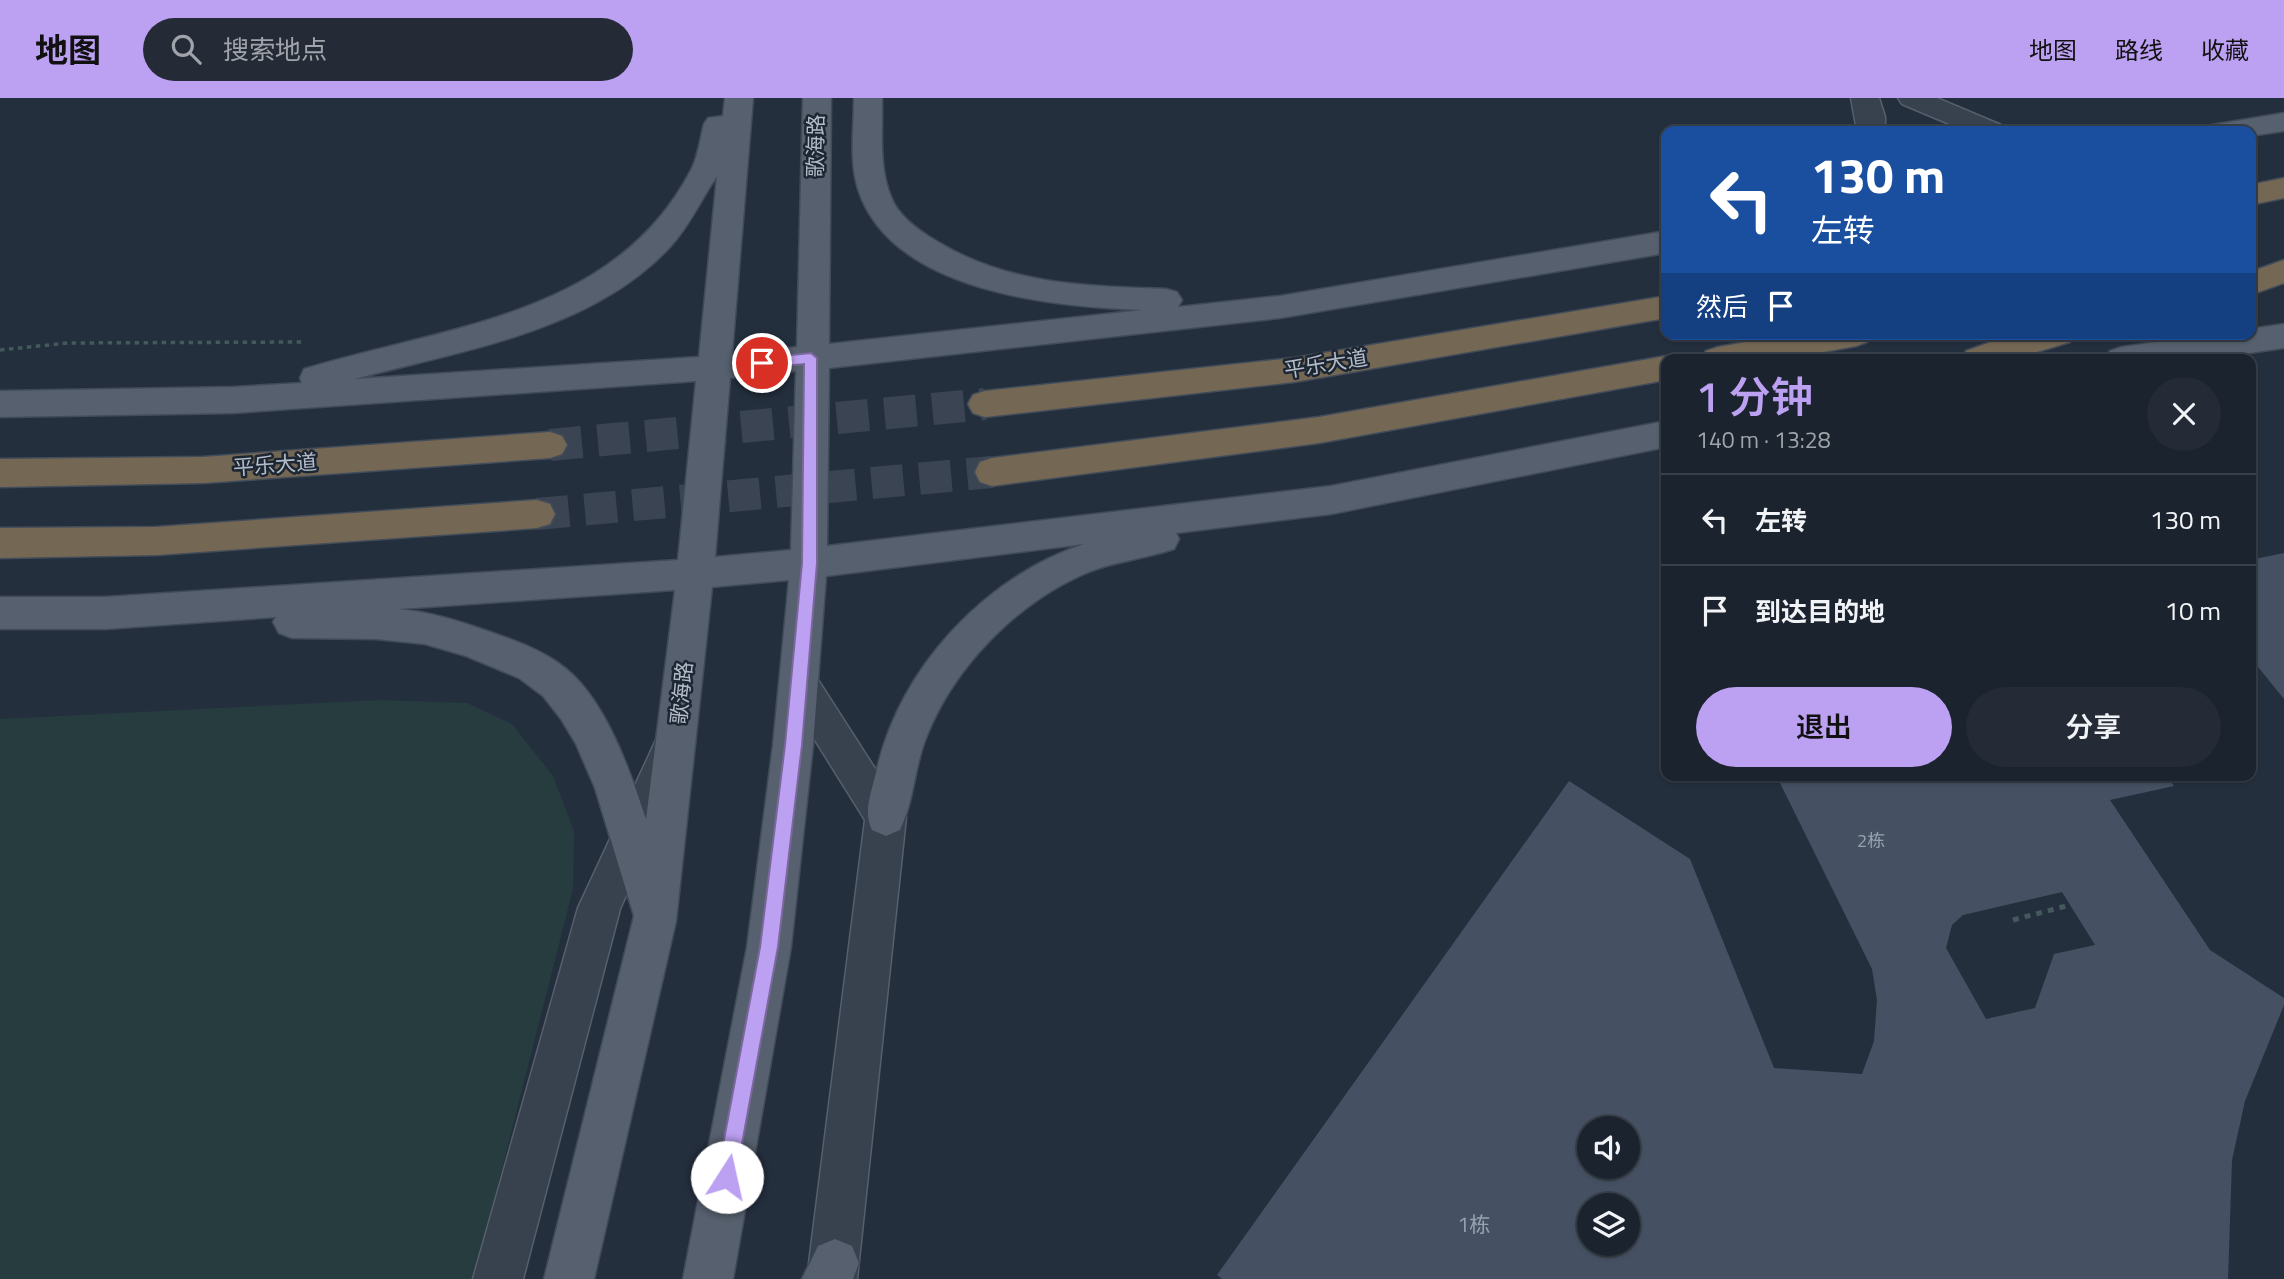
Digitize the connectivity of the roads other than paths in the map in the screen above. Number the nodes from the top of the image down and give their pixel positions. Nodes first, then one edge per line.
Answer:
1 (725, 98) edge
2 (738, 98) edge
3 (817, 98) edge
4 (868, 98) edge
5 (1865, 98) edge
6 (1912, 98) edge
7 (2284, 121) edge
8 (1871, 126) edge
9 (1979, 126) edge
10 (2253, 126) edge
11 (2284, 178) edge
12 (2256, 180) edge
13 (2284, 188) edge
14 (2256, 194) edge
15 (1661, 243) edge
16 (2284, 261) edge
17 (2256, 266) edge
18 (2284, 271) edge
19 (2256, 282) edge
20 (1280, 307) junction
21 (1661, 308) edge
22 (2284, 336) edge
23 (1823, 340) edge
24 (2033, 340) edge
25 (2256, 340) edge
26 (2256, 340) edge
27 (1746, 354) edge
28 (1992, 354) edge
29 (2157, 354) edge
30 (811, 358) junction
31 (714, 368) junction
32 (1661, 369) edge
33 (233, 400) junction
34 (0, 404) edge
35 (985, 404) tunnel mouth
36 (1661, 435) edge
37 (550, 445) tunnel mouth
38 (992, 472) tunnel mouth
39 (0, 473) edge
40 (1285, 505) junction
41 (537, 514) tunnel mouth
42 (0, 543) edge
43 (809, 563) junction
44 (695, 574) junction
45 (0, 613) edge
46 (104, 613) junction
47 (799, 684) junction
48 (677, 737) junction
49 (886, 817) junction
50 (631, 837) junction
51 (655, 921) junction
52 (831, 1274) edge
53 (498, 1279) edge
54 (569, 1279) edge
55 (708, 1279) edge

1 - 33 main road
2 - 31 main road, 歌海路
3 - 30 main road, 歌海路
4 - 20 main road
5 - 8 street
6 - 9 street
7 - 10 main road
11 - 12 highway
13 - 14 highway
15 - 20 main road
16 - 17 highway
18 - 19 highway
20 - 30 main road
21 - 35 highway, 平乐大道
22 - 26 main road
23 - 27 highway
24 - 28 highway
25 - 29 main road
30 - 31 main road
30 - 43 main road, 歌海路
31 - 33 main road
31 - 44 main road, 歌海路
32 - 38 highway
33 - 34 main road
36 - 40 main road
37 - 39 highway, 平乐大道
40 - 43 main road
40 - 49 main road
41 - 42 highway
43 - 44 main road
43 - 47 main road, 歌海路
44 - 46 main road
44 - 48 main road, 歌海路
45 - 46 main road
46 - 50 main road
47 - 49 street
47 - 55 main road, 歌海路
48 - 50 street
48 - 51 main road, 歌海路
49 - 52 street
50 - 51 main road
50 - 53 street
51 - 54 main road, 歌海路

